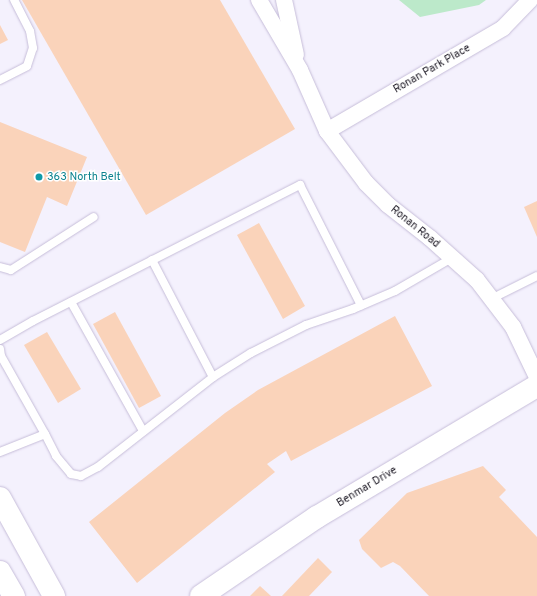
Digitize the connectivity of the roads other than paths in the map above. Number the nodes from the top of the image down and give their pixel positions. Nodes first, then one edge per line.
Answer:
1 (14, 0) edge
2 (259, 0) edge
3 (284, 0) edge
4 (530, 0) edge
5 (300, 70) junction
6 (0, 80) edge
7 (327, 131) junction
8 (94, 216) dead end
9 (452, 258) junction
10 (152, 260) junction
11 (0, 267) edge
12 (537, 276) edge
13 (491, 299) junction
14 (71, 302) junction
15 (361, 305) junction
16 (0, 340) edge
17 (0, 349) edge
18 (212, 377) junction
19 (537, 377) edge
20 (537, 386) edge
21 (143, 431) junction
22 (45, 434) junction
23 (0, 452) edge
24 (0, 498) edge
25 (0, 572) edge
26 (14, 596) edge
27 (54, 596) edge
28 (201, 596) edge

1 - 6 lane
2 - 5 street, Ronan Road
3 - 5 street, Ronan Road
4 - 7 street, Ronan Park Place
5 - 7 street, Ronan Road
7 - 9 street, Ronan Road
8 - 11 lane
9 - 13 street, Ronan Road
9 - 15 lane
10 - 14 lane
10 - 15 lane
10 - 18 lane
12 - 13 lane
13 - 19 street, Ronan Road
14 - 16 lane
14 - 21 lane
15 - 18 lane
17 - 22 lane
18 - 21 lane
20 - 28 street, Benmar Drive
21 - 22 lane
22 - 23 lane
24 - 27 street
25 - 26 street

